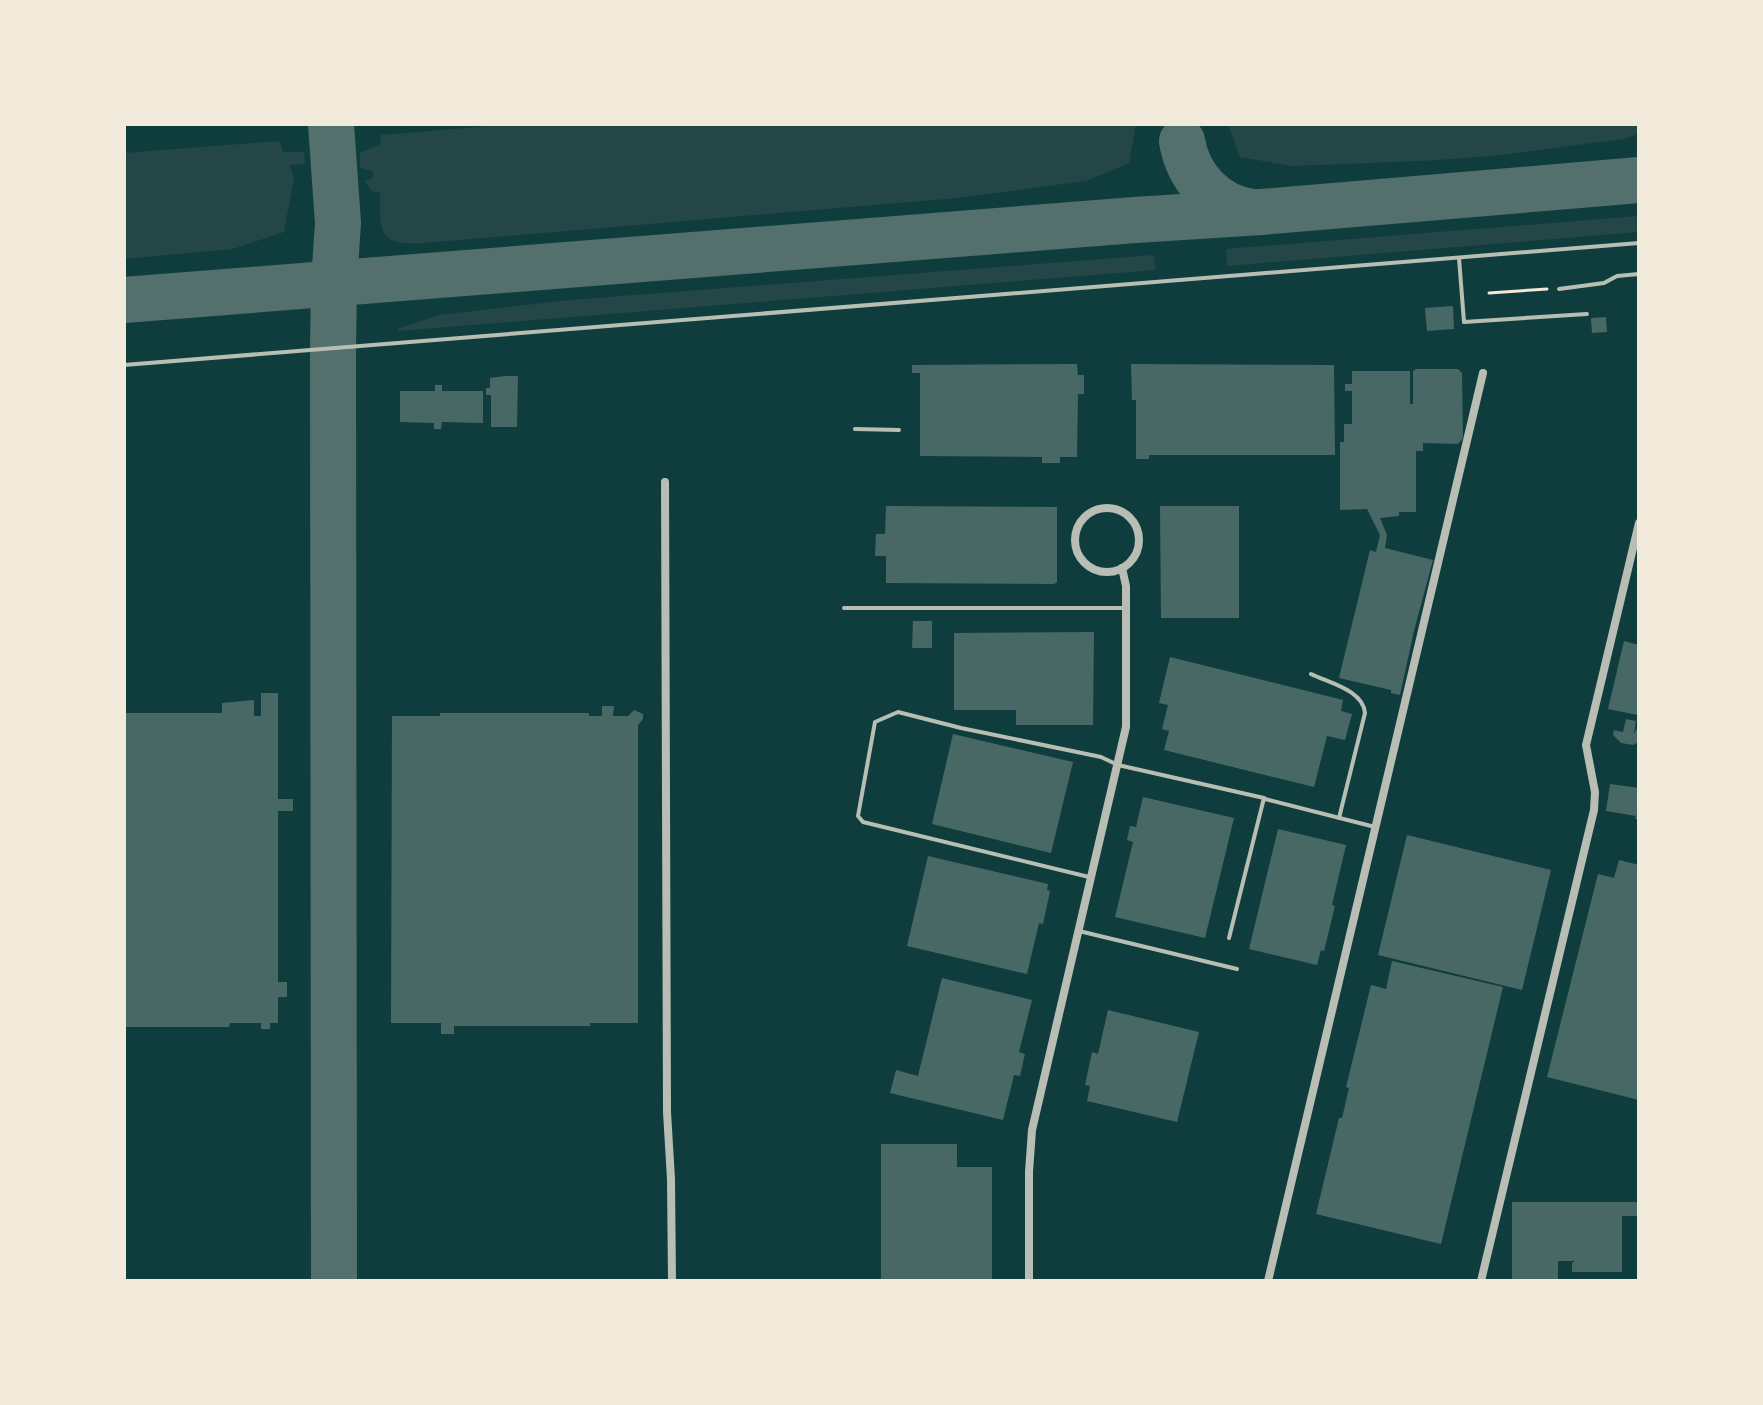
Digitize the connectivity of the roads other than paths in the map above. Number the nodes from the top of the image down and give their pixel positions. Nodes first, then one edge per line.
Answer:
1 (1639, 243) edge
2 (1459, 258) junction
3 (1639, 274) edge
4 (1559, 289) road end
5 (1587, 314) dead end
6 (124, 365) edge
7 (1483, 373) dead end
8 (855, 429) dead end
9 (899, 430) dead end
10 (665, 482) dead end
11 (1639, 523) edge
12 (1122, 568) junction
13 (844, 608) dead end
14 (1126, 608) junction
15 (1311, 674) dead end
16 (1118, 765) junction
17 (1264, 798) junction
18 (1339, 818) junction
19 (1375, 827) junction
20 (1091, 878) junction
21 (1079, 931) junction
22 (1229, 938) dead end
23 (1237, 969) dead end
24 (672, 1281) edge
25 (1029, 1281) edge
26 (1268, 1281) edge
27 (1481, 1281) edge

1 - 2 lane
2 - 5 lane
2 - 6 lane
3 - 4 lane
7 - 19 street
8 - 9 lane
10 - 24 street
11 - 27 street
12 - 12 street
12 - 14 street
13 - 14 lane
14 - 16 street
15 - 18 lane
16 - 17 lane
16 - 20 street
16 - 20 lane
17 - 18 lane
17 - 22 lane
18 - 19 lane
19 - 26 street
20 - 21 street
21 - 23 lane
21 - 25 street

